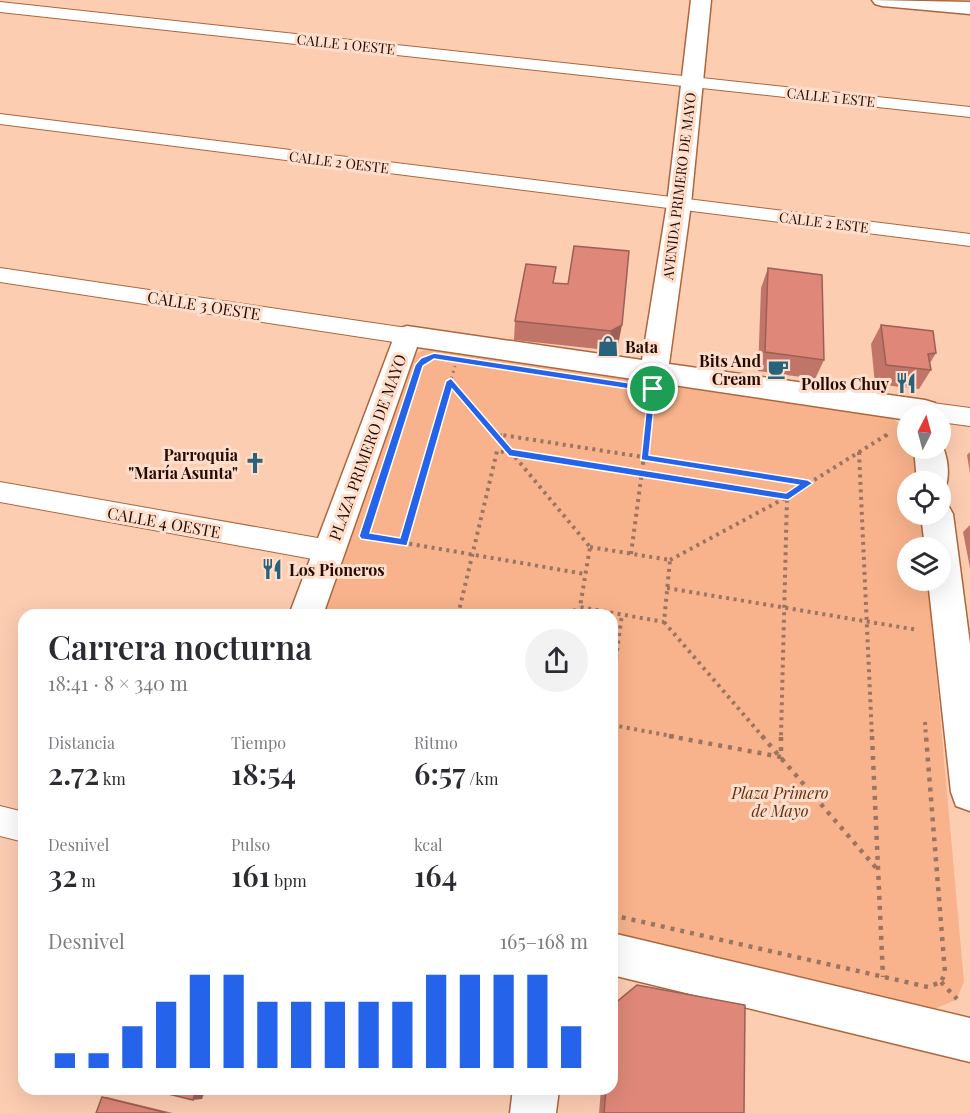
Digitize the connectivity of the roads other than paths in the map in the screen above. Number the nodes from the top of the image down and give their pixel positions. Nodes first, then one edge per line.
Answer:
1 (701, 0) edge
2 (882, 0) edge
3 (0, 7) edge
4 (970, 8) edge
5 (692, 82) junction
6 (970, 112) edge
7 (0, 119) edge
8 (679, 204) junction
9 (970, 240) edge
10 (0, 275) edge
11 (407, 336) junction
12 (654, 372) junction
13 (897, 409) edge
14 (951, 415) edge
15 (970, 417) edge
16 (0, 492) edge
17 (938, 525) edge
18 (329, 551) junction
19 (308, 609) edge
20 (947, 646) edge
21 (970, 792) edge
22 (0, 821) edge
23 (18, 826) edge
24 (618, 955) edge
25 (970, 1040) edge
26 (535, 1095) edge
27 (533, 1113) edge

1 - 5 street, AVENIDA PRIMERO DE MAYO
2 - 4 street
3 - 5 street, CALLE 1 OESTE
5 - 6 street, CALLE 1 ESTE
5 - 8 street, AVENIDA PRIMERO DE MAYO
7 - 8 street, CALLE 2 OESTE
8 - 9 street, CALLE 2 ESTE
8 - 12 street, AVENIDA PRIMERO DE MAYO
10 - 11 street, CALLE 3 OESTE
11 - 12 street, PLAZA PRIMERO DE MAYO
11 - 18 street, PLAZA PRIMERO DE MAYO
12 - 13 street, PLAZA PRIMERO DE MAYO
14 - 15 street
16 - 18 street, CALLE 4 OESTE
17 - 20 street
18 - 19 street, PLAZA PRIMERO DE MAYO
20 - 21 street
22 - 23 street
24 - 25 street
26 - 27 street

